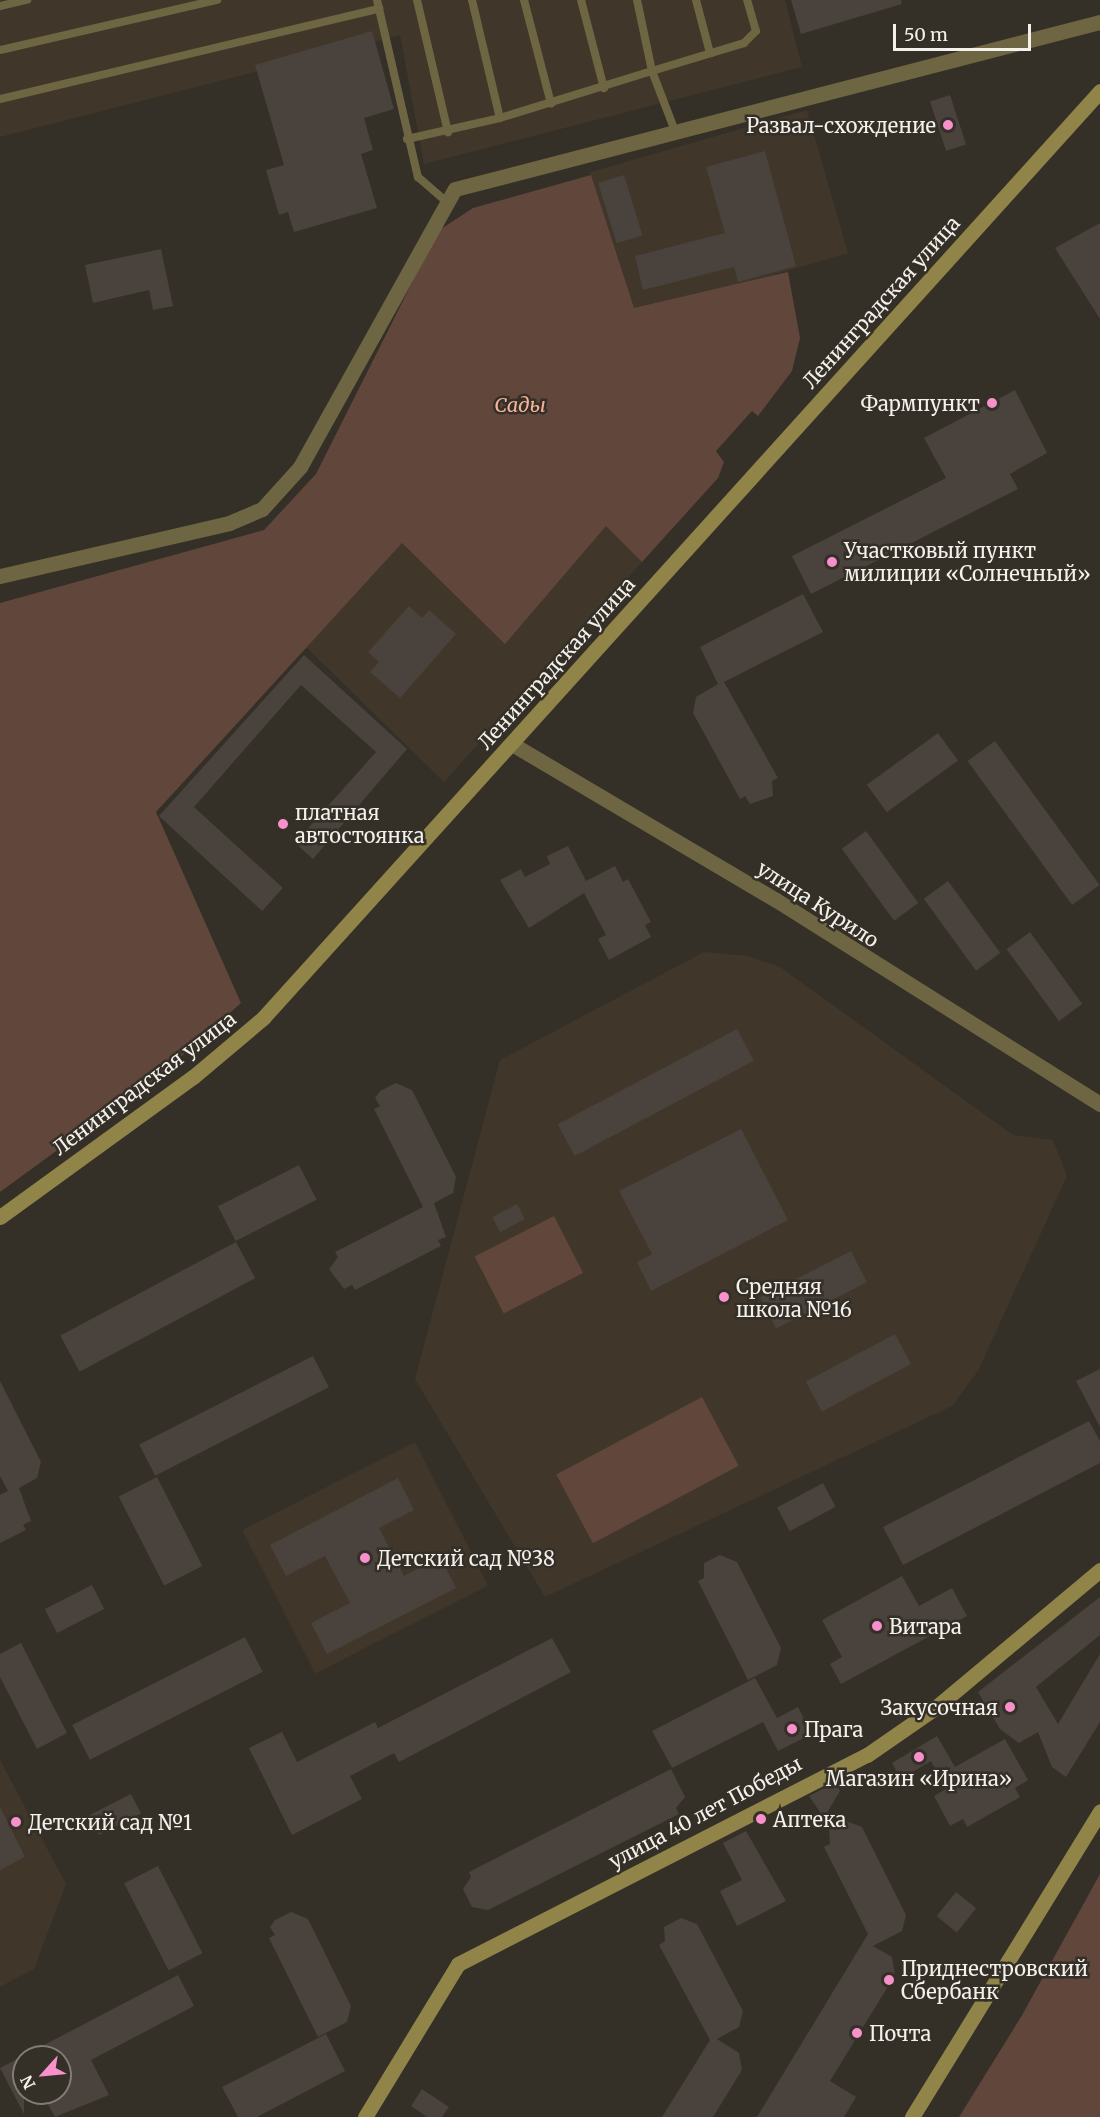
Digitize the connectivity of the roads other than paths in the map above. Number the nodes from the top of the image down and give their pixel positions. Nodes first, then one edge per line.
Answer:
1 (27, 0) edge
2 (217, 0) edge
3 (417, 0) edge
4 (472, 0) edge
5 (525, 0) edge
6 (581, 0) edge
7 (637, 0) edge
8 (696, 0) edge
9 (747, 0) edge
10 (378, 4) edge
11 (0, 6) edge
12 (1100, 22) edge
13 (0, 50) edge
14 (710, 53) junction
15 (652, 71) junction
16 (604, 88) junction
17 (1100, 90) edge
18 (0, 99) edge
19 (551, 104) junction
20 (500, 118) junction
21 (675, 131) junction
22 (448, 132) junction
23 (407, 139) junction
24 (446, 201) junction
25 (0, 576) edge
26 (512, 744) junction
27 (1100, 1104) edge
28 (0, 1217) edge
29 (1100, 1570) edge
30 (1100, 1811) edge
31 (365, 2117) edge
32 (912, 2117) edge

1 - 11 lane
2 - 13 lane
3 - 22 lane
4 - 20 lane
5 - 19 lane
6 - 16 lane
7 - 15 lane
8 - 14 lane
9 - 14 lane
10 - 18 lane
10 - 23 lane
12 - 21 street
14 - 15 lane
15 - 16 lane
15 - 21 lane
16 - 19 lane
17 - 26 street, Ленинградская улица
19 - 20 lane
20 - 22 lane
21 - 24 street
22 - 23 lane
23 - 24 lane
24 - 25 street
26 - 27 street, улица Курило
26 - 28 street, Ленинградская улица
29 - 31 street, улица 40 лет Победы
30 - 32 street

